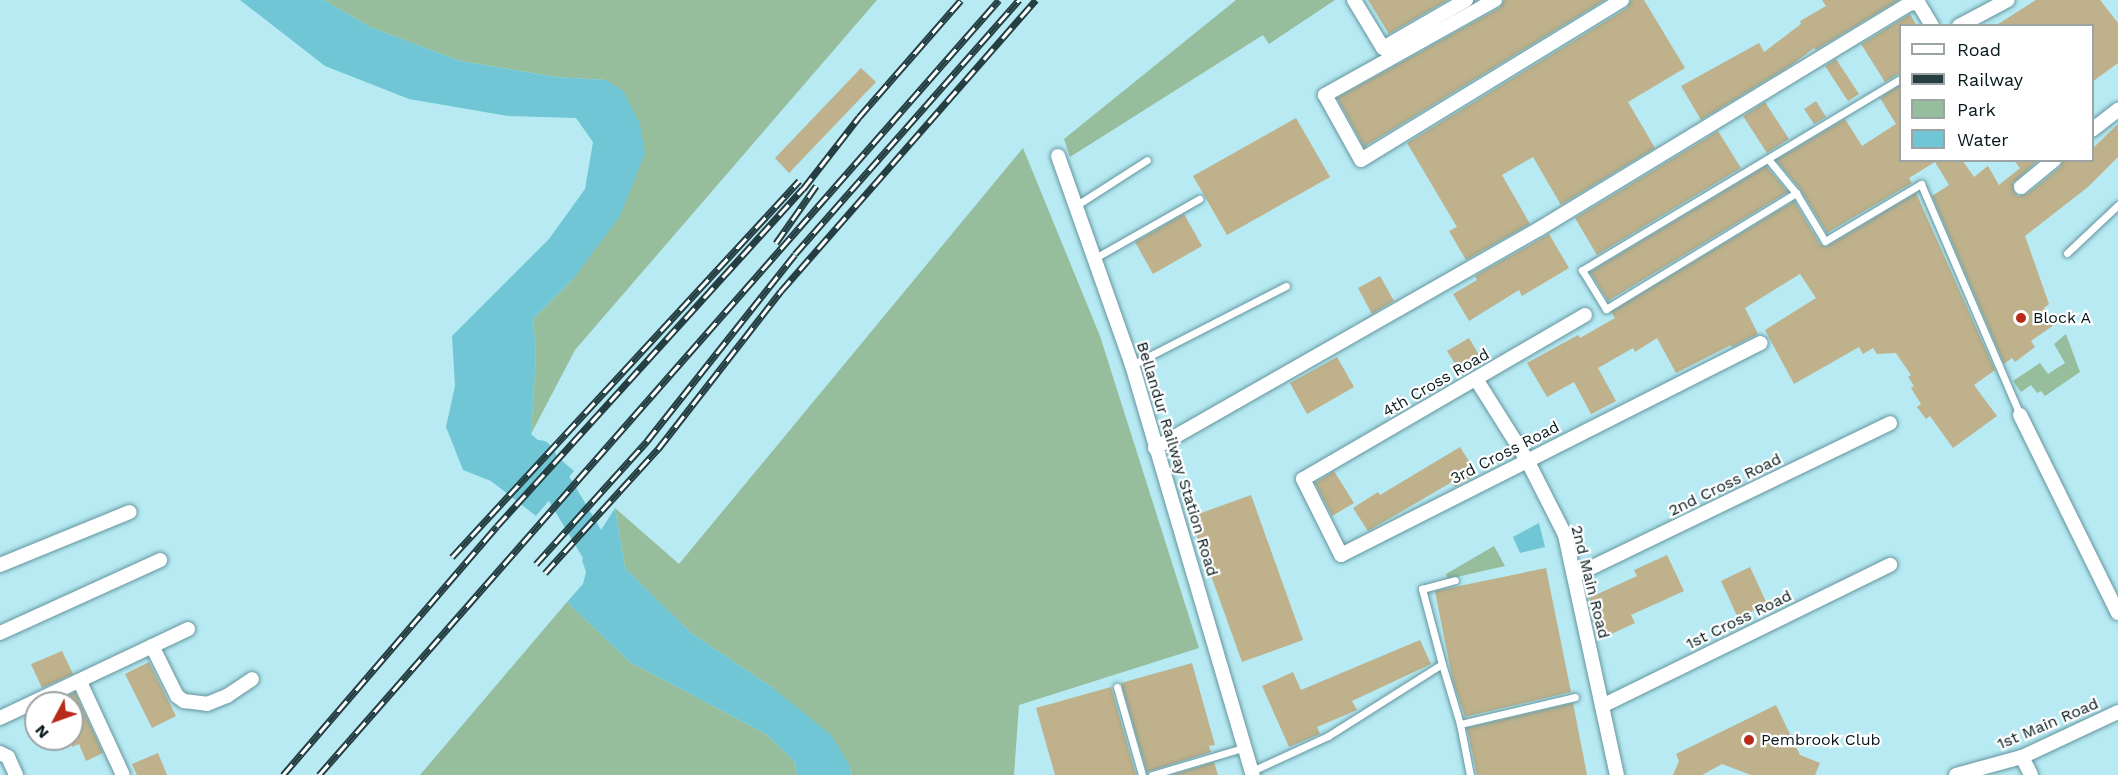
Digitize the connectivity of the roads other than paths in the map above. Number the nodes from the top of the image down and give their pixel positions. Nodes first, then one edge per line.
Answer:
1 (1354, 0) edge
2 (1466, 0) edge
3 (1495, 0) edge
4 (1622, 0) edge
5 (2008, 0) edge
6 (1984, 20) edge
7 (1931, 24) edge
8 (1967, 24) edge
9 (1899, 80) edge
10 (2118, 110) edge
11 (2094, 128) edge
12 (1058, 156) dead end
13 (1768, 159) junction
14 (1147, 160) dead end
15 (2052, 162) edge
16 (2021, 187) dead end
17 (1796, 193) junction
18 (1199, 199) dead end
19 (1077, 205) junction
20 (2118, 206) edge
21 (2067, 253) dead end
22 (1095, 258) junction
23 (1286, 286) dead end
24 (1585, 315) dead end
25 (1760, 343) dead end
26 (1132, 365) junction
27 (1476, 380) junction
28 (2020, 415) joint
29 (1890, 423) dead end
30 (1155, 448) junction
31 (1527, 460) junction
32 (1303, 478) joint
33 (130, 512) dead end
34 (160, 560) dead end
35 (0, 565) edge
36 (1890, 565) dead end
37 (1574, 576) junction
38 (1455, 580) dead end
39 (2118, 613) edge
40 (188, 629) dead end
41 (0, 633) edge
42 (152, 646) junction
43 (1442, 664) junction
44 (252, 679) dead end
45 (80, 682) junction
46 (1117, 687) dead end
47 (1575, 697) dead end
48 (1602, 706) junction
49 (2118, 712) edge
50 (0, 718) edge
51 (1460, 724) junction
52 (1246, 747) junction
53 (0, 753) edge
54 (2022, 757) junction
55 (1253, 773) edge
56 (16, 775) edge
57 (123, 775) edge
58 (1143, 775) edge
59 (1152, 775) edge
60 (1470, 775) edge
61 (1617, 775) edge
62 (1956, 775) edge
63 (2031, 775) edge

1 - 2 street
3 - 4 street
5 - 6 street
6 - 8 street
7 - 30 street
9 - 13 lane
10 - 11 street
12 - 19 street, Bellandur Railway Station Road
13 - 17 lane
13 - 17 lane
14 - 19 lane
15 - 16 street
17 - 28 lane
18 - 22 lane
19 - 22 street, Bellandur Railway Station Road
20 - 21 lane
22 - 26 street, Bellandur Railway Station Road
23 - 26 lane
24 - 27 street, 4th Cross Road
25 - 31 street, 3rd Cross Road
26 - 30 street, Bellandur Railway Station Road
27 - 31 street, 2nd Main Road
27 - 32 street, 4th Cross Road
28 - 39 street
29 - 37 street, 2nd Cross Road
30 - 52 street, Bellandur Railway Station Road
31 - 32 street, 3rd Cross Road
31 - 37 street, 2nd Main Road
33 - 35 street
34 - 41 street
36 - 48 street, 1st Cross Road
37 - 48 street, 2nd Main Road
38 - 43 lane
40 - 42 street
42 - 44 street
42 - 45 street
43 - 51 lane
43 - 55 lane
45 - 50 street
45 - 57 street
46 - 58 lane
47 - 51 lane
48 - 61 street, 2nd Main Road
49 - 54 street, 1st Main Road
51 - 60 lane
52 - 55 street, Bellandur Railway Station Road
52 - 59 lane
53 - 56 street
54 - 62 street, 1st Main Road
54 - 63 street

